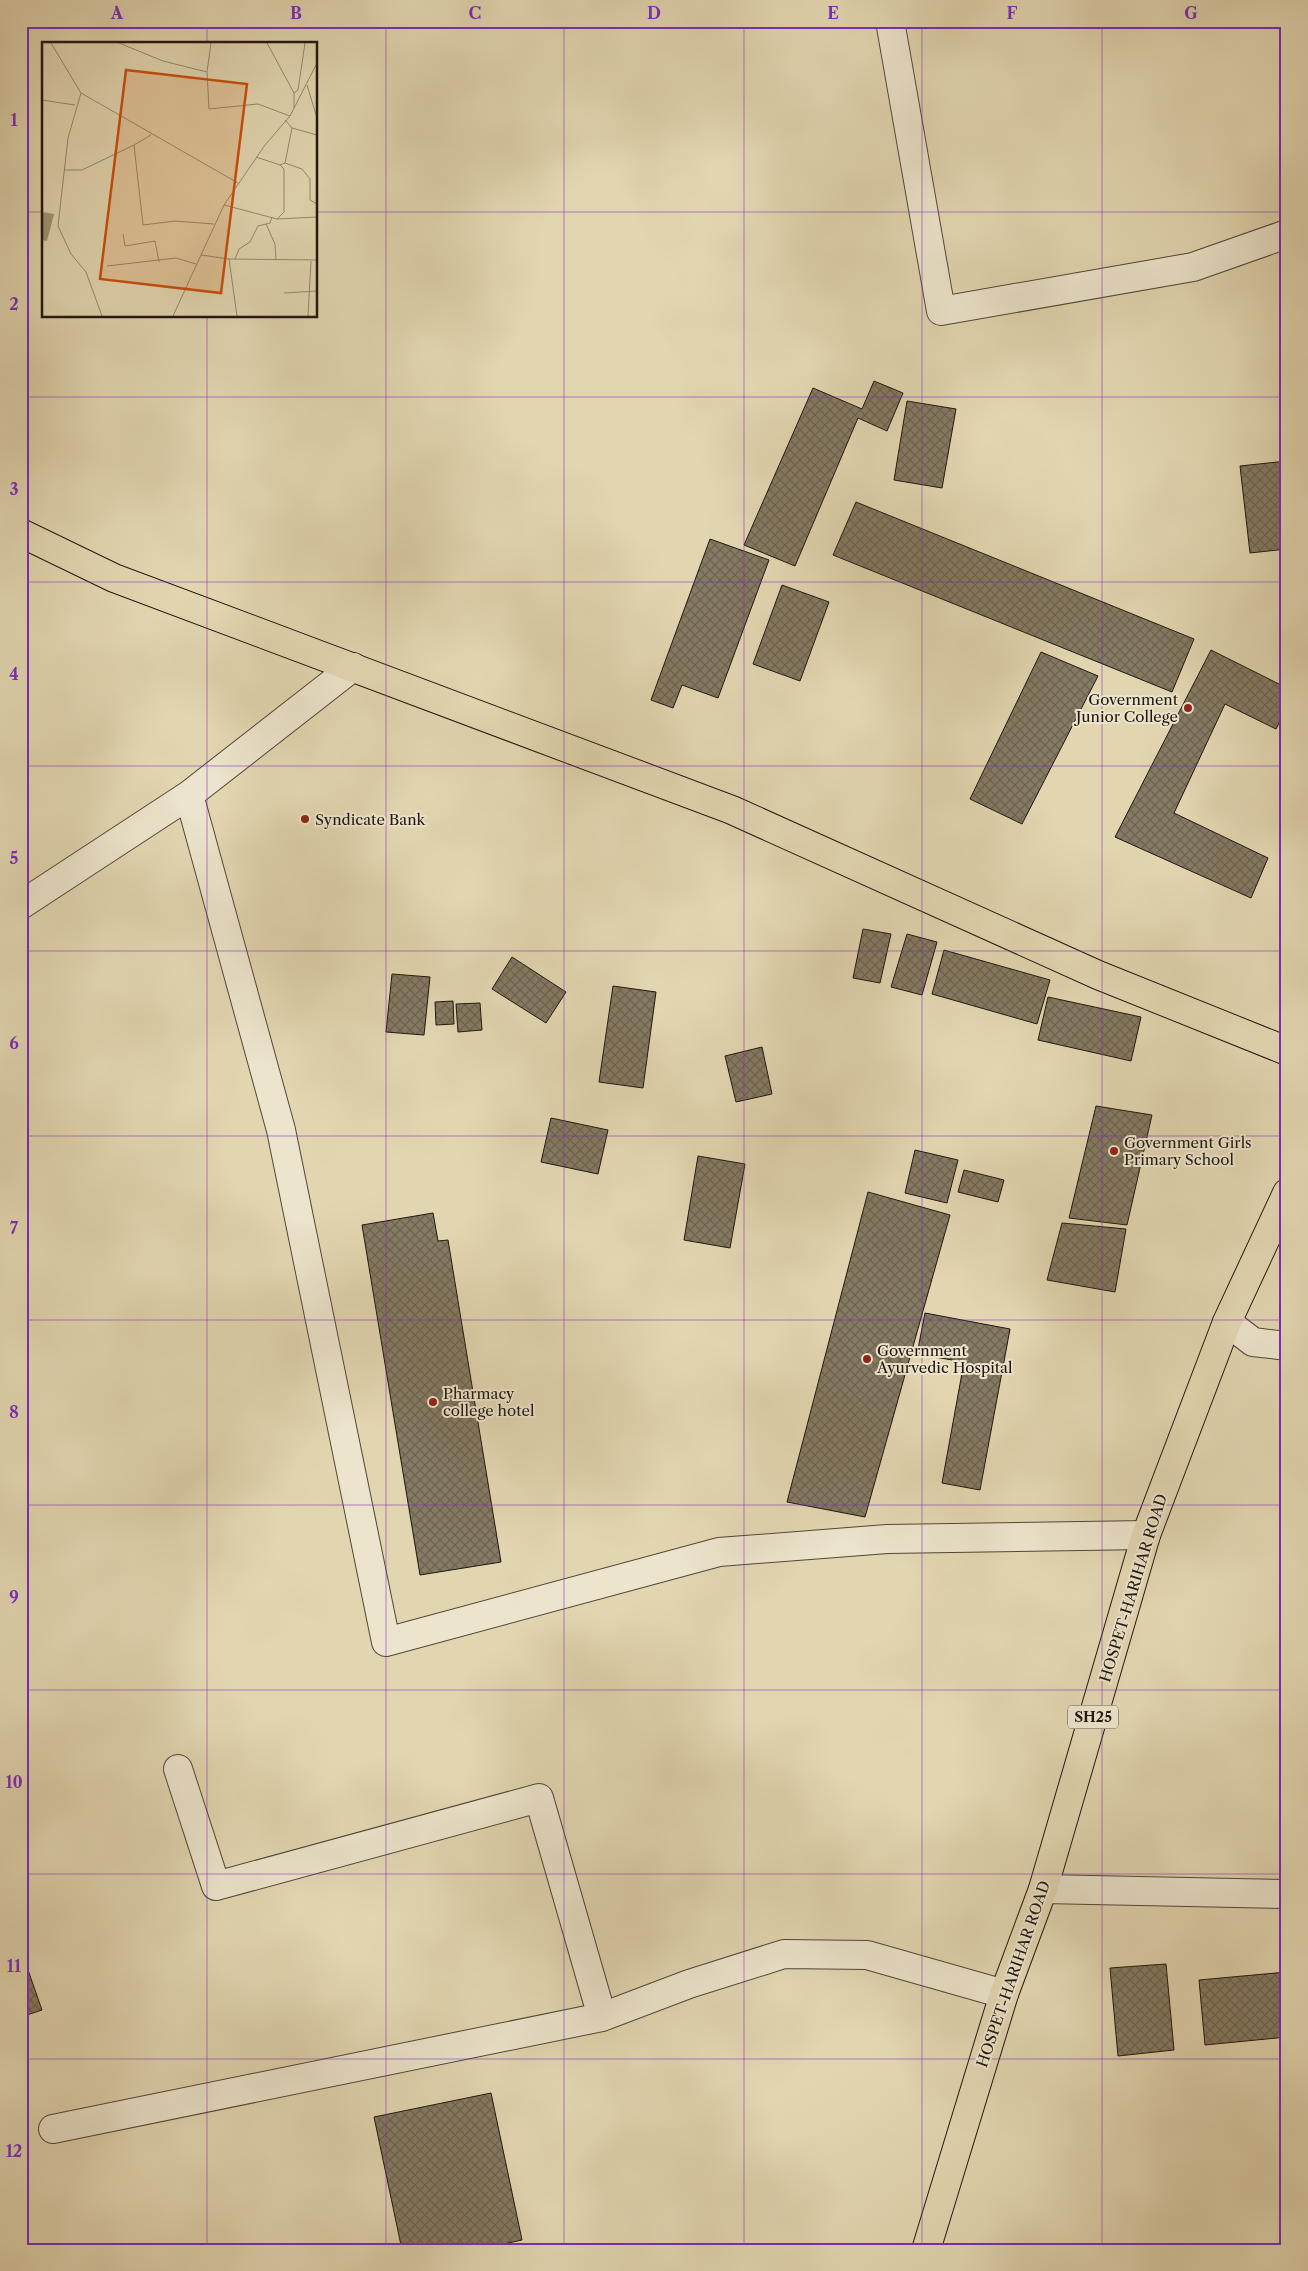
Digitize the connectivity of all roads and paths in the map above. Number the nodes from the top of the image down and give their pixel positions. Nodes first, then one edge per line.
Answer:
1 (890, 21) edge
2 (1287, 234) edge
3 (21, 533) edge
4 (353, 667) junction
5 (188, 795) junction
6 (21, 905) edge
7 (1287, 1051) edge
8 (1287, 1193) edge
9 (1227, 1322) junction
10 (1287, 1346) edge
11 (1146, 1535) junction
12 (178, 1769) dead end
13 (1043, 1889) junction
14 (1287, 1894) edge
15 (1004, 1994) junction
16 (602, 2017) junction
17 (53, 2129) dead end
18 (926, 2250) edge

1 - 2 street
3 - 4 main road
4 - 5 street
4 - 7 main road
5 - 6 street
5 - 11 street
8 - 9 main road, HOSPET-HARIHAR ROAD / SH25
9 - 10 street
9 - 11 main road, HOSPET-HARIHAR ROAD / SH25
11 - 13 main road, HOSPET-HARIHAR ROAD / SH25
12 - 16 street
13 - 14 street
13 - 15 main road, HOSPET-HARIHAR ROAD / SH25
15 - 16 street
15 - 18 main road, HOSPET-HARIHAR ROAD / SH25
16 - 17 street

